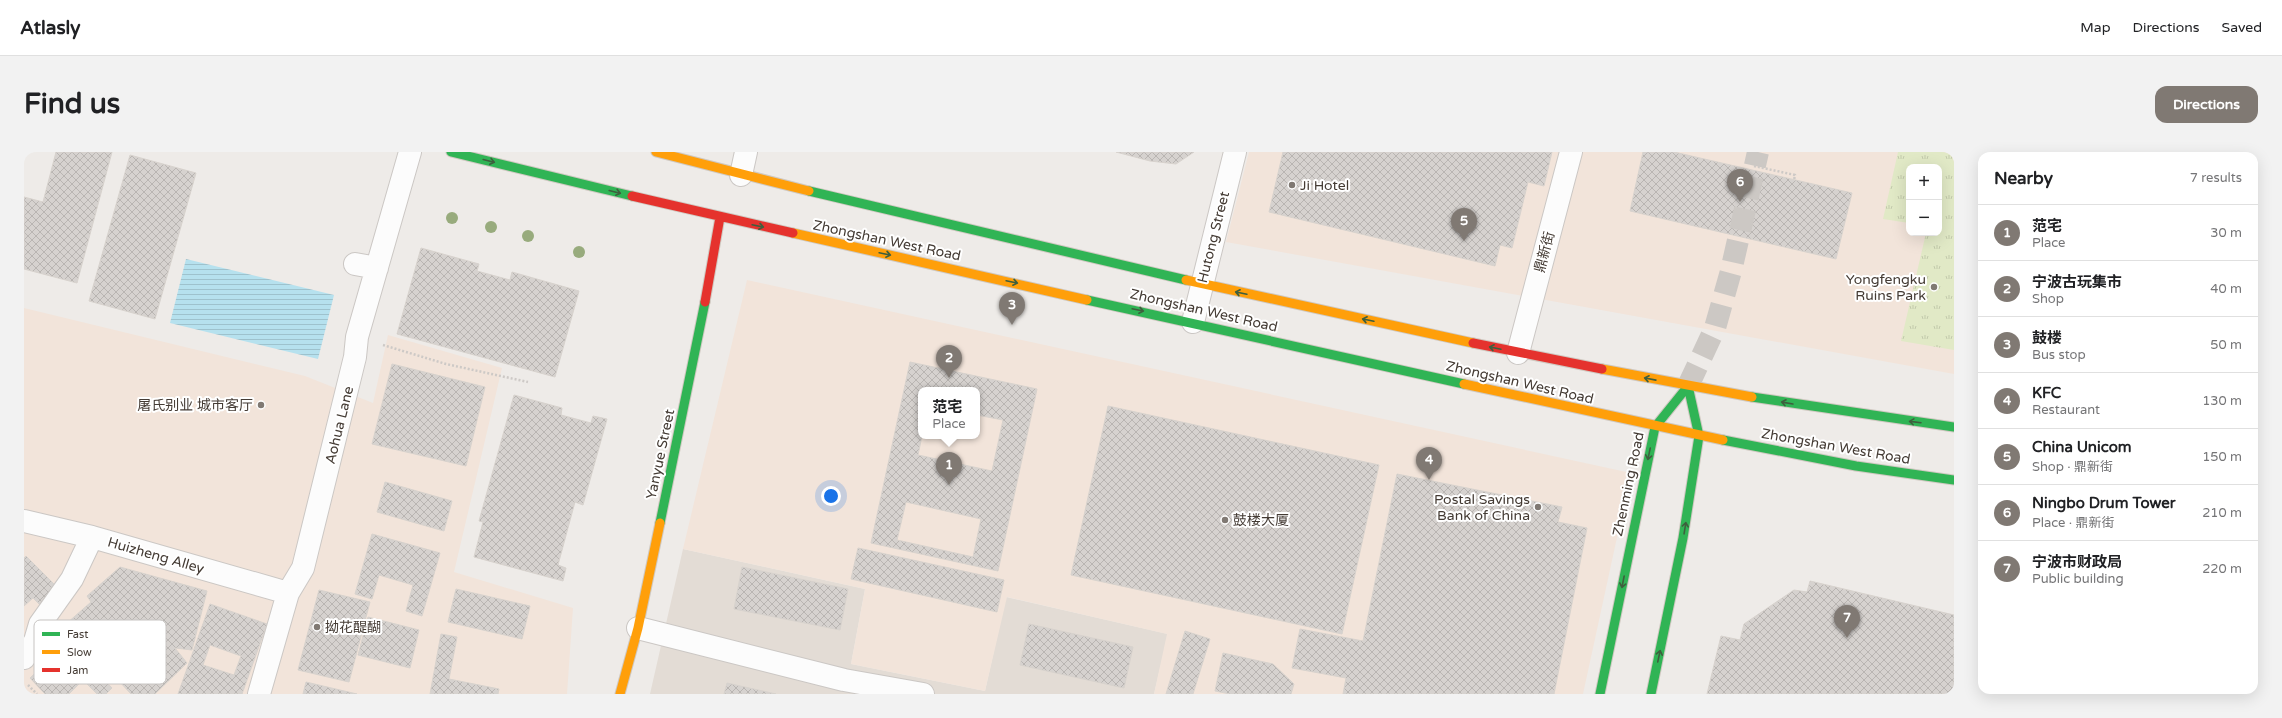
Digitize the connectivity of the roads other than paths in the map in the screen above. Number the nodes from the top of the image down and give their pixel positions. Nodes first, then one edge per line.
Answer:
1 (410, 152) edge
2 (451, 152) edge
3 (656, 152) edge
4 (746, 152) edge
5 (1235, 152) edge
6 (1571, 152) edge
7 (740, 175) junction
8 (720, 218) junction
9 (356, 264) dead end
10 (377, 268) junction
11 (1201, 284) junction
12 (1193, 322) junction
13 (1518, 353) junction
14 (1688, 386) junction
15 (1654, 427) junction
16 (1954, 427) edge
17 (1699, 436) junction
18 (1954, 480) edge
19 (24, 521) edge
20 (92, 537) junction
21 (288, 593) junction
22 (43, 620) edge
23 (638, 628) junction
24 (34, 643) edge
25 (24, 658) edge
26 (259, 694) edge
27 (620, 694) edge
28 (923, 694) edge
29 (1600, 694) edge
30 (1651, 694) edge

1 - 10 street, Aohua Lane
2 -> 8 main road, Zhongshan West Road
3 - 7 main road, Zhongshan West Road
4 - 7 street
5 - 11 street, Hutong Street
6 - 13 street, 鼎新街
7 - 11 main road, Zhongshan West Road
8 -> 12 main road, Zhongshan West Road
8 - 23 main road, Yanyue Street
9 - 10 street
10 - 21 street, Aohua Lane
11 - 12 street, Hutong Street
13 -> 11 main road, Zhongshan West Road
12 - 15 main road, Zhongshan West Road
14 -> 13 main road, Zhongshan West Road
14 - 15 main road, Zhenming Road
16 -> 14 main road, Zhongshan West Road
14 - 17 main road
15 - 17 main road, Zhongshan West Road
15 -> 29 main road, Zhenming Road
17 - 18 main road, Zhongshan West Road
30 -> 17 main road
19 - 20 street, Huizheng Alley
20 - 21 street, Huizheng Alley
20 - 22 street
21 - 26 street, Aohua Lane
23 - 27 main road, Yanyue Street
23 - 28 street
24 - 25 street

